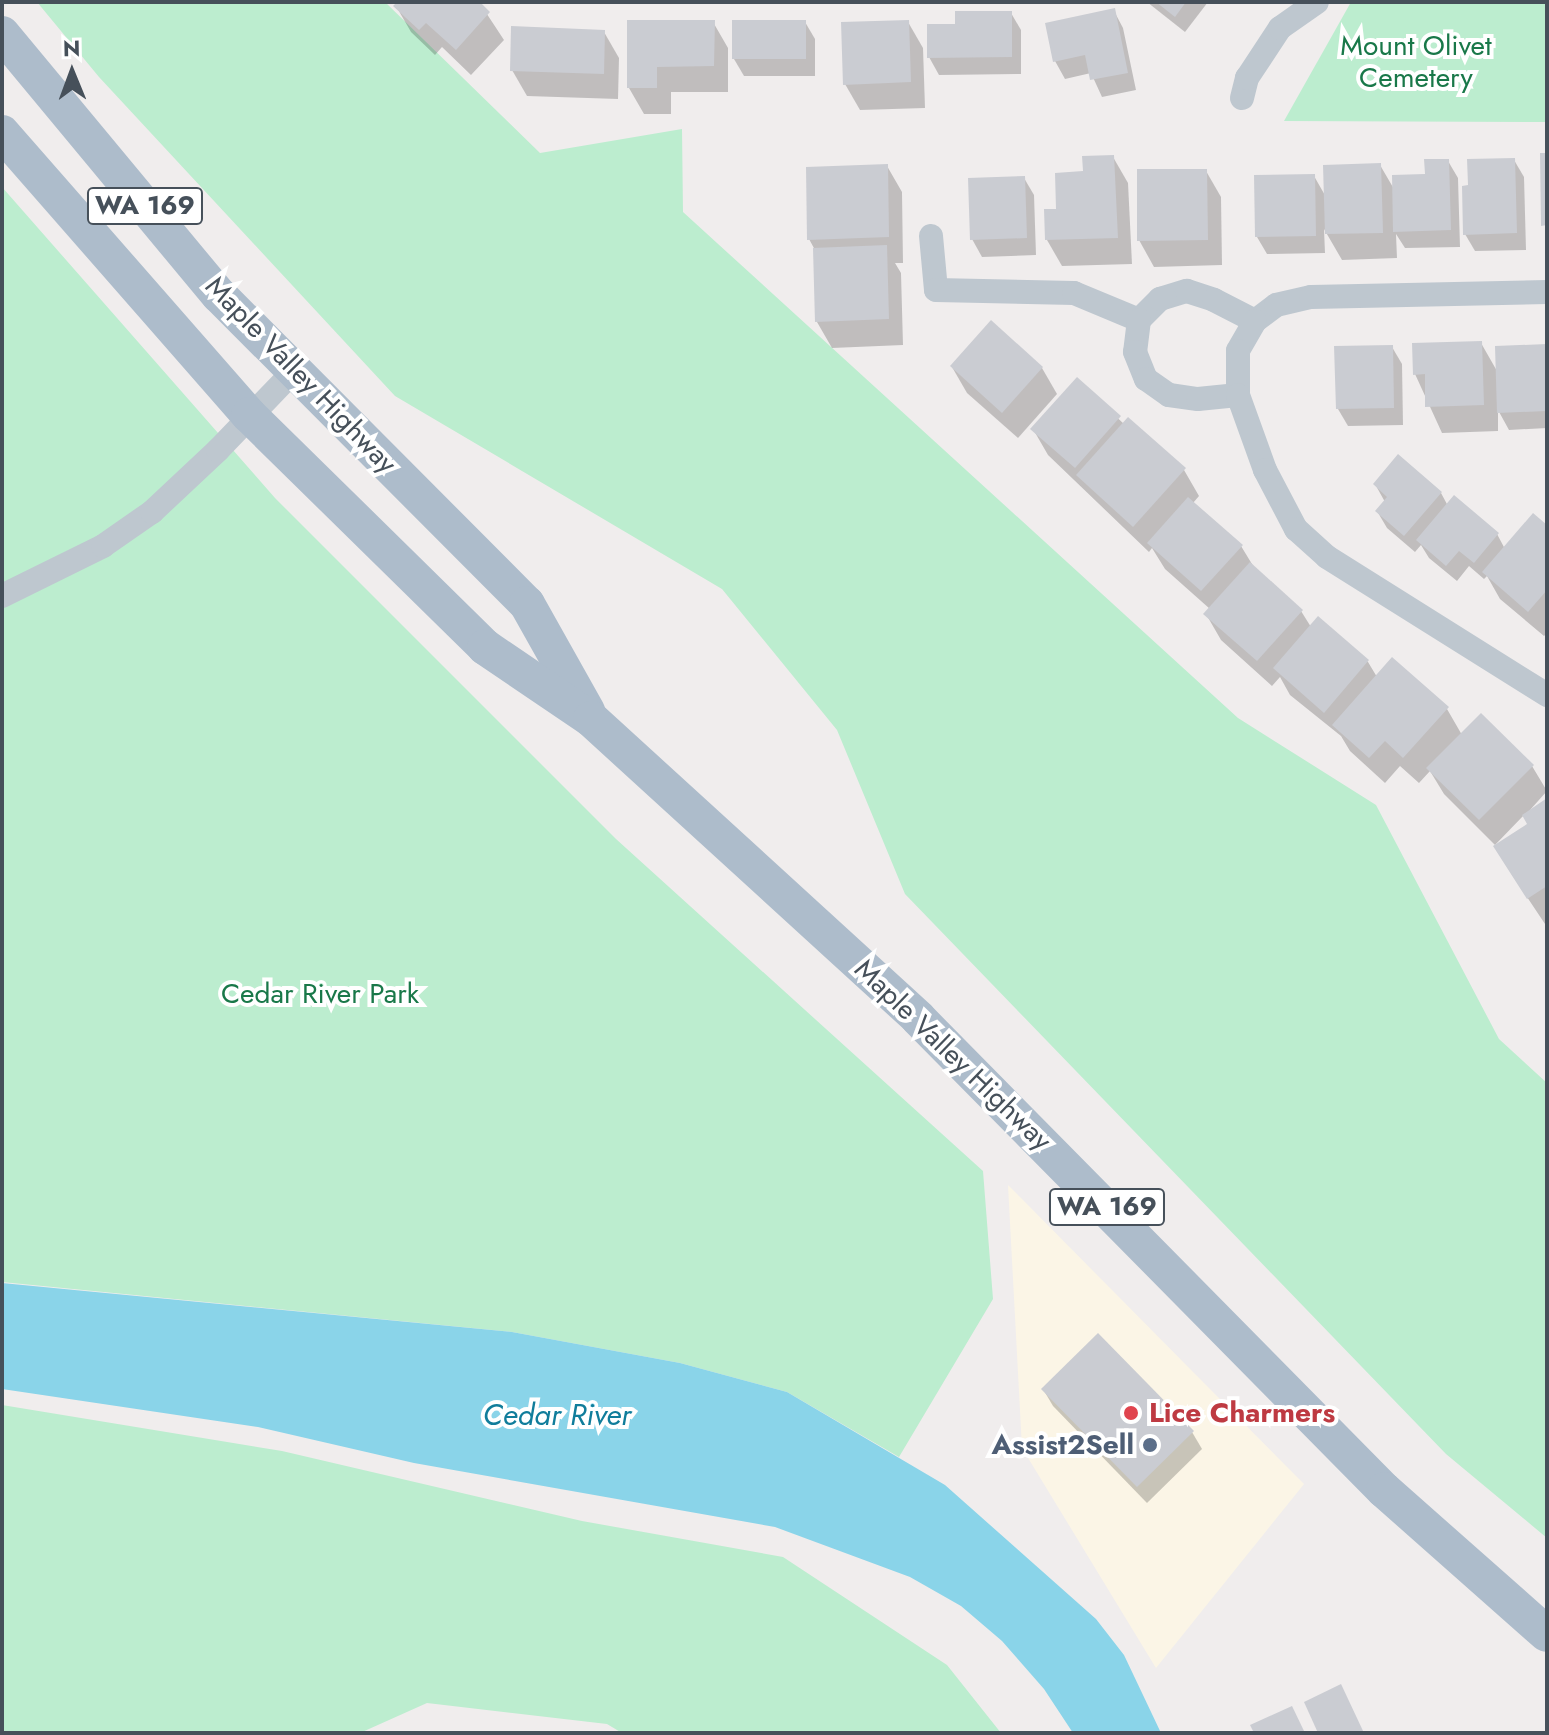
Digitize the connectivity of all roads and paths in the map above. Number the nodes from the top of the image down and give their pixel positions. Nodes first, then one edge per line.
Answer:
1 (1317, 2) edge
2 (2, 34) edge
3 (1242, 98) dead end
4 (2, 133) edge
5 (931, 236) dead end
6 (1547, 292) edge
7 (1139, 320) junction
8 (1255, 321) junction
9 (295, 370) junction
10 (1238, 395) junction
11 (249, 415) junction
12 (2, 596) edge
13 (1547, 695) edge
14 (591, 719) junction
15 (1547, 1634) edge

1 - 3 street
2 - 9 main road, Maple Valley Highway / WA 169
4 - 11 main road, Maple Valley Highway / WA 169
5 - 7 street
6 - 8 street
7 - 8 street
7 - 10 street
8 - 10 street
9 - 11 street
9 - 14 main road, Maple Valley Highway / WA 169
10 - 13 street
11 - 12 street
11 - 14 main road, Maple Valley Highway / WA 169
14 - 15 main road, Maple Valley Highway / WA 169

